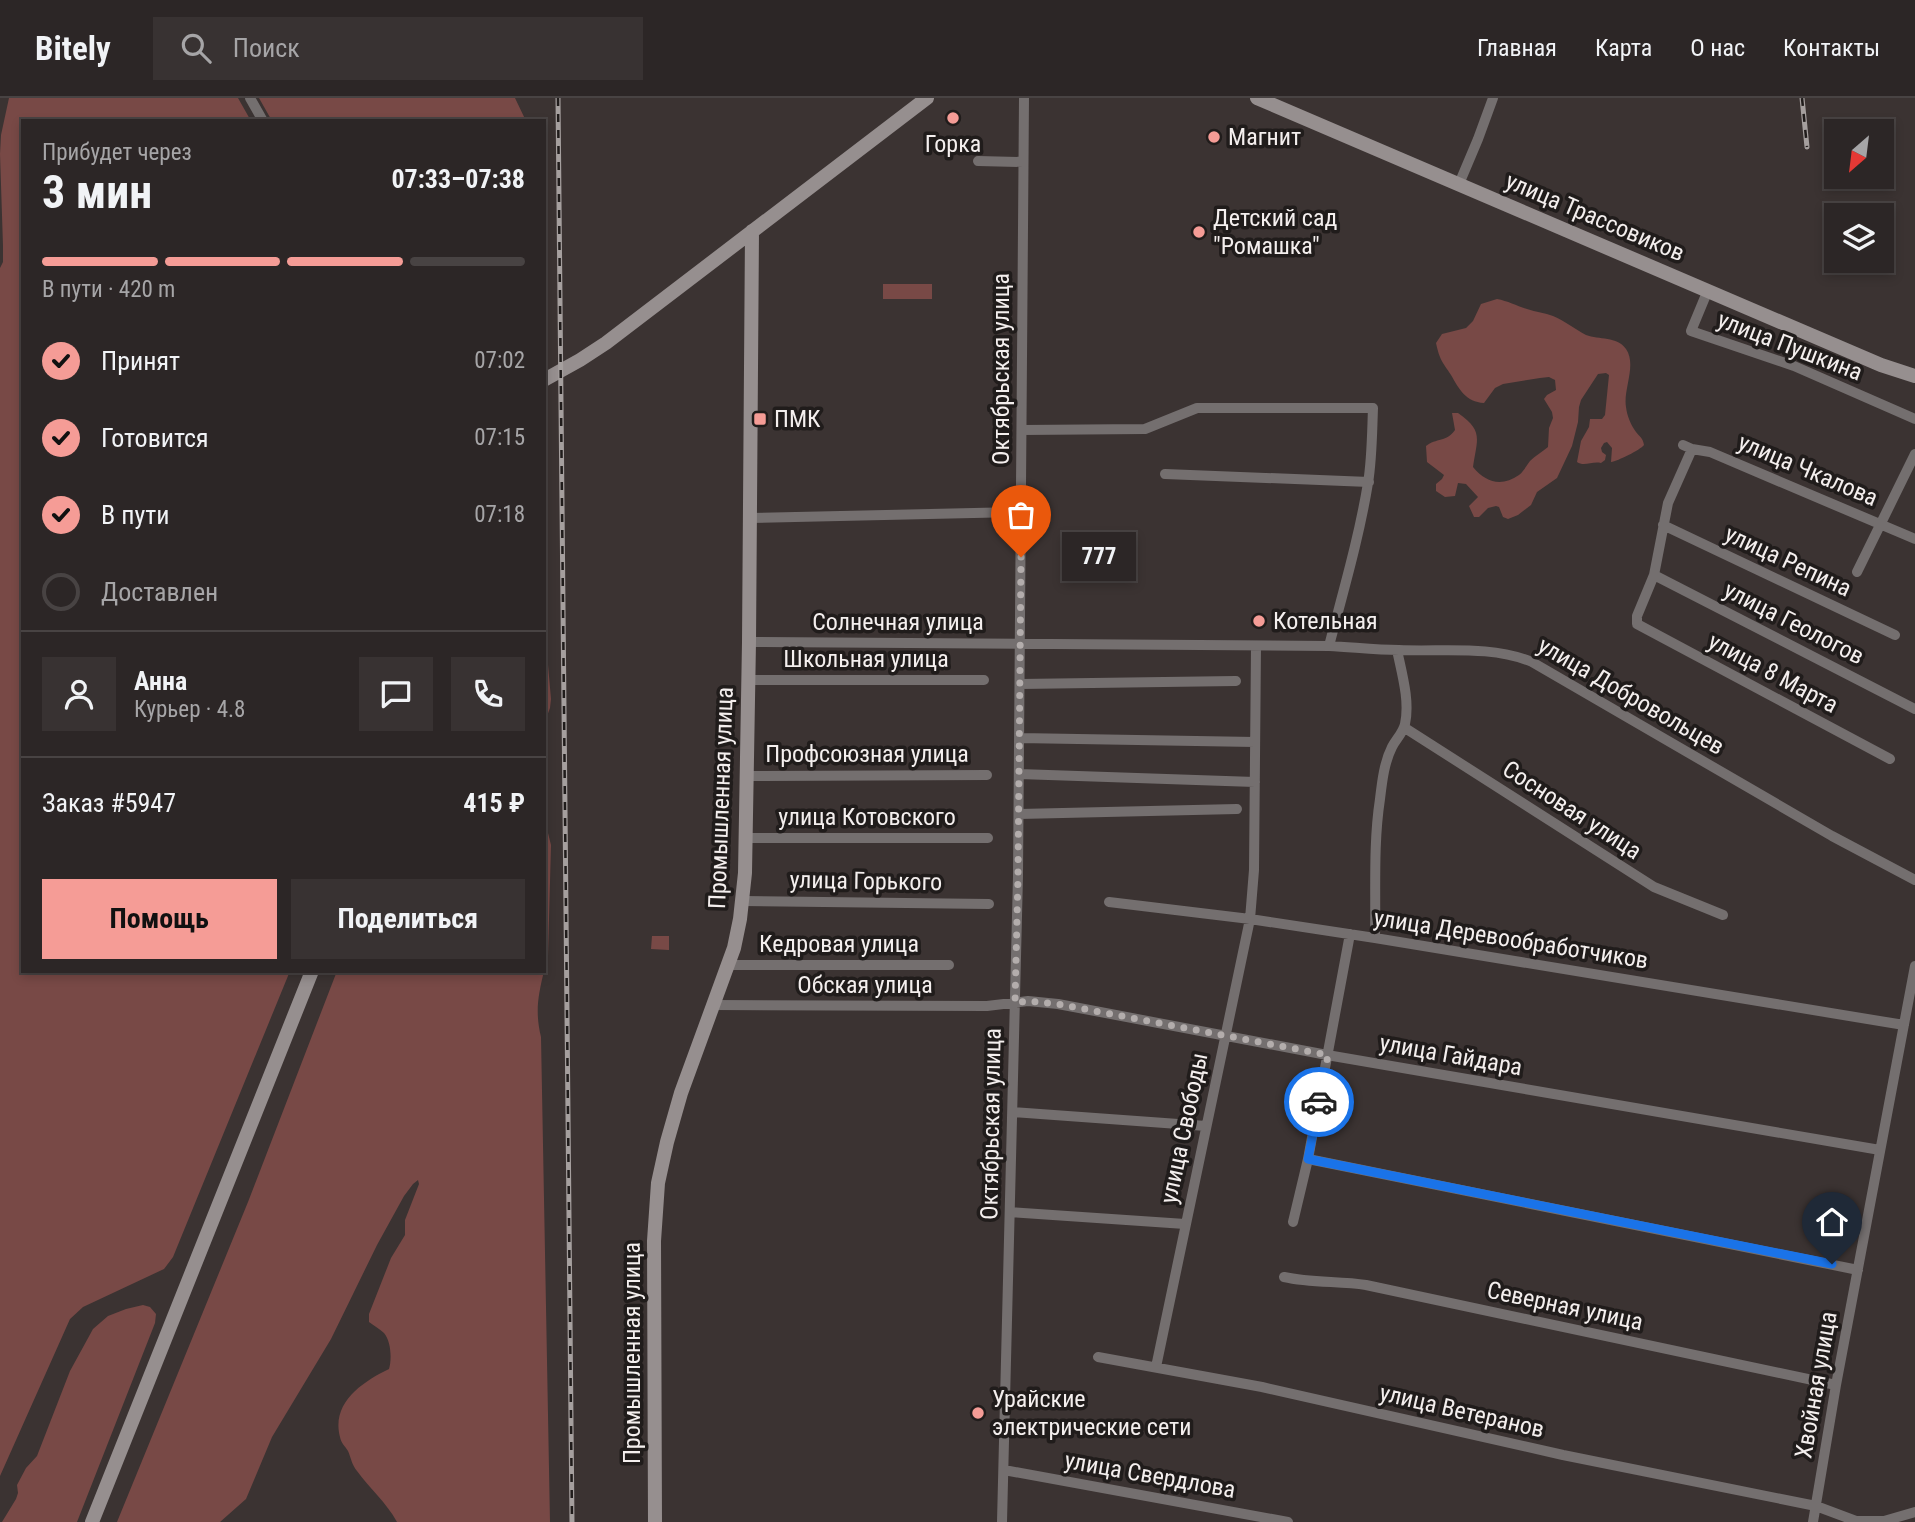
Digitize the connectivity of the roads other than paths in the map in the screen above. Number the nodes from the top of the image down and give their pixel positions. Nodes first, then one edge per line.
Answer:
1 (250, 98) edge
2 (927, 98) edge
3 (1024, 98) edge
4 (1258, 98) edge
5 (1493, 98) edge
6 (262, 119) edge
7 (978, 161) dead end
8 (1023, 162) junction
9 (1460, 184) junction
10 (752, 231) junction
11 (1708, 290) junction
12 (1915, 376) edge
13 (546, 379) edge
14 (1915, 419) edge
15 (1021, 430) junction
16 (1915, 454) edge
17 (1166, 474) dead end
18 (1368, 482) junction
19 (1021, 512) junction
20 (749, 519) junction
21 (1880, 524) junction
22 (1663, 526) junction
23 (1915, 539) edge
24 (1857, 572) dead end
25 (1654, 575) junction
26 (1895, 635) dead end
27 (749, 642) junction
28 (1020, 644) junction
29 (1256, 646) junction
30 (1329, 646) junction
31 (1397, 650) junction
32 (748, 680) junction
33 (984, 680) dead end
34 (1236, 681) dead end
35 (1020, 684) junction
36 (1915, 709) edge
37 (1405, 728) junction
38 (1019, 738) junction
39 (1255, 743) junction
40 (1889, 759) dead end
41 (1018, 774) junction
42 (987, 775) dead end
43 (747, 776) junction
44 (1255, 782) junction
45 (1237, 809) dead end
46 (1019, 814) junction
47 (746, 838) junction
48 (988, 838) dead end
49 (1915, 880) edge
50 (742, 901) junction
51 (1110, 902) dead end
52 (989, 904) dead end
53 (1723, 915) dead end
54 (1250, 919) junction
55 (1350, 934) junction
56 (1375, 938) junction
57 (728, 965) junction
58 (949, 965) dead end
59 (1915, 966) edge
60 (311, 973) edge
61 (1015, 1003) junction
62 (714, 1005) junction
63 (1904, 1025) junction
64 (1224, 1035) junction
65 (1328, 1055) junction
66 (1013, 1112) junction
67 (1206, 1126) junction
68 (1880, 1150) junction
69 (1308, 1159) junction
70 (1010, 1212) junction
71 (1293, 1222) dead end
72 (1185, 1224) junction
73 (1858, 1270) junction
74 (1284, 1277) dead end
75 (1098, 1357) dead end
76 (1156, 1367) junction
77 (1836, 1385) junction
78 (1004, 1470) junction
79 (1816, 1506) junction
80 (1915, 1512) edge
81 (92, 1522) edge
82 (655, 1522) edge
83 (1002, 1522) edge
84 (1288, 1522) edge
85 (1813, 1522) edge

1 - 6 street
2 - 10 main road
3 - 8 street, Октябрьская улица
4 - 9 main road, улица Трассовиков
5 - 9 street
7 - 8 street
8 - 15 street, Октябрьская улица
9 - 11 main road, улица Трассовиков
10 - 13 main road
10 - 20 main road, Промышленная улица
11 - 12 main road, улица Трассовиков
11 - 14 street, улица Пушкина
15 - 18 street
15 - 19 street, Октябрьская улица
16 - 21 street
17 - 18 street
18 - 30 street
19 - 20 street
19 - 28 street, Октябрьская улица
20 - 27 main road, Промышленная улица
21 - 22 street, улица Чкалова
21 - 23 street, улица Чкалова
21 - 24 street
22 - 25 street
22 - 26 street, улица Репина
25 - 36 street, улица Геологов
25 - 40 street, улица 8 Марта
27 - 28 street, Солнечная улица
27 - 32 main road, Промышленная улица
28 - 29 street, Солнечная улица
28 - 35 street, Октябрьская улица
29 - 30 street, улица Добровольцев
29 - 39 street, улица Свободы
30 - 31 street, улица Добровольцев
31 - 37 street
31 - 49 street, улица Добровольцев
32 - 33 street, Школьная улица
32 - 43 main road, Промышленная улица
34 - 35 street
35 - 38 street, Октябрьская улица
37 - 53 street, Сосновая улица
37 - 56 street
38 - 39 street
38 - 41 street, Октябрьская улица
39 - 44 street, улица Свободы
41 - 44 street
41 - 46 street, Октябрьская улица
42 - 43 street, Профсоюзная улица
43 - 47 main road, Промышленная улица
44 - 54 street, улица Свободы
45 - 46 street
46 - 61 street, Октябрьская улица
47 - 48 street, улица Котовского
47 - 50 main road, Промышленная улица
50 - 52 street, улица Горького
50 - 57 main road, Промышленная улица
51 - 54 street, улица Деревообработчиков
54 - 55 street, улица Деревообработчиков
54 - 64 street, улица Свободы
55 - 56 street, улица Деревообработчиков
55 - 65 street
56 - 63 street, улица Деревообработчиков
57 - 58 street, Кедровая улица
57 - 62 main road, Промышленная улица
59 - 63 street, Хвойная улица
60 - 81 main road
61 - 62 street, Обская улица
61 - 64 street, улица Гайдара
61 - 66 street, Октябрьская улица
62 - 82 main road, Промышленная улица
63 - 68 street, Хвойная улица
64 - 65 street, улица Гайдара
64 - 67 street, улица Свободы
65 - 68 street, улица Гайдара
65 - 69 street
66 - 67 street
66 - 70 street, Октябрьская улица
67 - 72 street, улица Свободы
68 - 73 street, Хвойная улица
69 - 71 street
69 - 73 street
70 - 72 street
70 - 78 street, Октябрьская улица
72 - 76 street, улица Свободы
73 - 77 street, Хвойная улица
74 - 77 street, Северная улица
75 - 76 street, улица Ветеранов
76 - 79 street, улица Ветеранов
77 - 79 street, Хвойная улица
78 - 83 street, Октябрьская улица
78 - 84 street, улица Свердлова
79 - 80 street, улица Ветеранов
79 - 85 street, Хвойная улица

